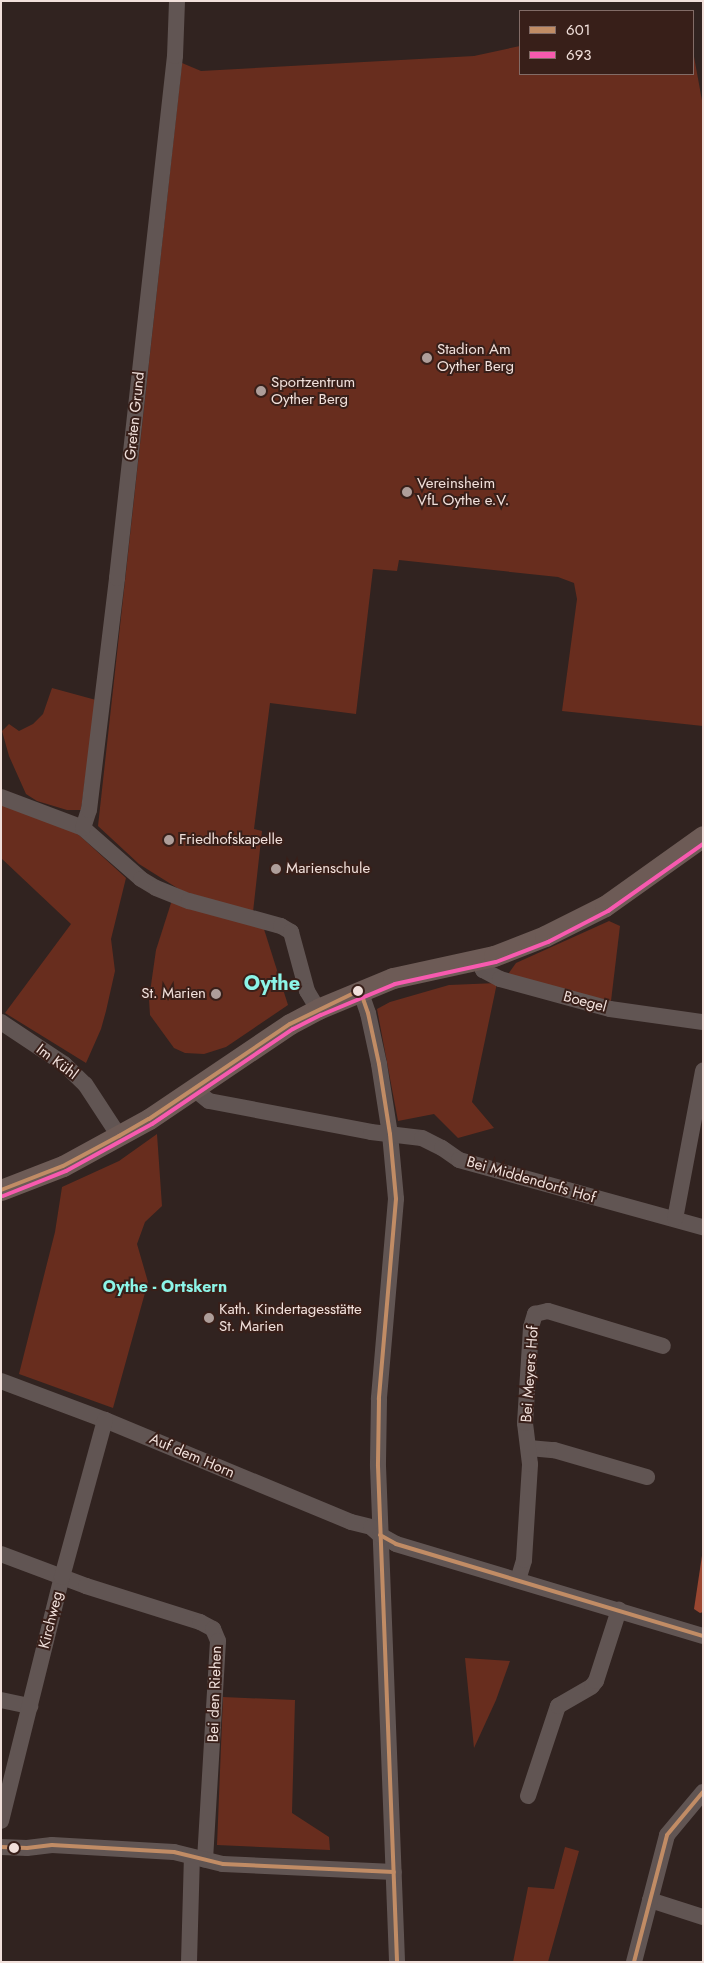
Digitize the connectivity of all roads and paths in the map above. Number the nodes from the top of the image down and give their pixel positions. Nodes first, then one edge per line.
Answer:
1 (177, 1) edge
2 (1, 797) edge
3 (83, 828) junction
4 (703, 836) edge
5 (479, 959) junction
6 (360, 990) junction
7 (318, 1009) junction
8 (1, 1022) edge
9 (703, 1022) edge
10 (703, 1070) edge
11 (194, 1089) junction
12 (390, 1134) junction
13 (119, 1136) junction
14 (1, 1190) edge
15 (674, 1219) junction
16 (703, 1227) edge
17 (663, 1346) dead end
18 (1, 1381) edge
19 (105, 1420) junction
20 (529, 1448) junction
21 (647, 1477) dead end
22 (380, 1535) junction
23 (1, 1554) edge
24 (62, 1577) junction
25 (518, 1580) junction
26 (619, 1610) junction
27 (703, 1636) edge
28 (1, 1700) edge
29 (30, 1706) junction
30 (703, 1792) edge
31 (528, 1796) dead end
32 (1, 1821) edge
33 (1, 1847) edge
34 (199, 1859) junction
35 (394, 1872) junction
36 (650, 1900) junction
37 (703, 1918) edge
38 (189, 1962) edge
39 (397, 1962) edge
40 (634, 1962) edge

1 - 3 street, Greten Grund
2 - 3 street
3 - 7 street
4 - 5 main road
5 - 6 main road
5 - 9 street, Boegel
6 - 7 main road
6 - 12 street
7 - 11 main road
8 - 13 street, Im Kühl
10 - 15 street
11 - 12 street
11 - 13 main road
12 - 15 street, Bei Middendorfs Hof
12 - 22 street
13 - 14 main road
15 - 16 street, Bei Middendorfs Hof
17 - 20 street, Bei Meyers Hof
18 - 19 street, Auf dem Horn
19 - 22 street, Auf dem Horn
19 - 24 street, Kirchweg
20 - 21 street
20 - 25 street, Bei Meyers Hof
22 - 25 street, Auf dem Horn
22 - 35 street
23 - 24 street, Bei den Riehen
24 - 29 street, Kirchweg
24 - 34 street, Bei den Riehen
25 - 26 street, Auf dem Horn
26 - 27 street, Auf dem Horn
26 - 31 street
28 - 29 street
29 - 32 street, Kirchweg
30 - 36 street
33 - 34 street
34 - 35 street
34 - 38 street, Bei den Riehen
35 - 39 street
36 - 37 street
36 - 40 street

